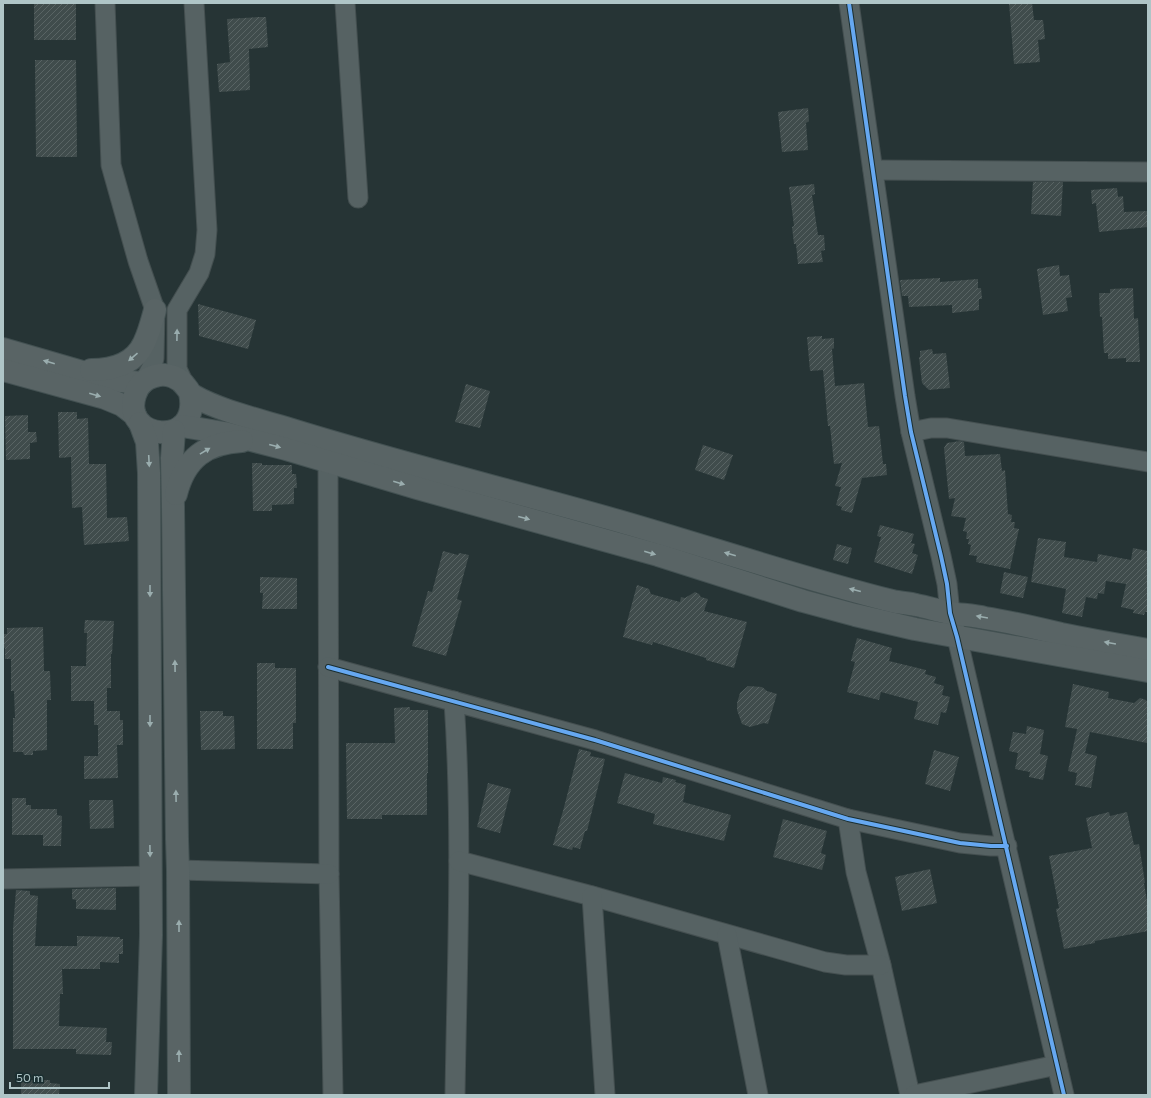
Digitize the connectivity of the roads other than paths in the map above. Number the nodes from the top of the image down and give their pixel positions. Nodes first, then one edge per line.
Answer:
1 (105, 3) edge
2 (194, 3) edge
3 (345, 3) edge
4 (849, 3) edge
5 (873, 170) junction
6 (1148, 172) edge
7 (358, 198) dead end
8 (155, 310) junction
9 (177, 310) junction
10 (3, 349) edge
11 (3, 370) edge
12 (78, 370) junction
13 (143, 382) junction
14 (188, 389) junction
15 (138, 419) junction
16 (178, 428) junction
17 (911, 432) junction
18 (253, 440) junction
19 (328, 462) junction
20 (1148, 462) edge
21 (173, 507) junction
22 (950, 613) junction
23 (957, 636) junction
24 (1148, 650) edge
25 (328, 667) junction
26 (1148, 671) edge
27 (454, 701) junction
28 (848, 819) junction
29 (1006, 846) junction
30 (459, 861) junction
31 (178, 870) junction
32 (329, 874) junction
33 (151, 876) junction
34 (3, 879) edge
35 (592, 896) junction
36 (727, 935) junction
37 (881, 965) junction
38 (1057, 1065) junction
39 (146, 1095) edge
40 (179, 1095) edge
41 (333, 1095) edge
42 (455, 1095) edge
43 (605, 1095) edge
44 (758, 1095) edge
45 (910, 1095) edge
46 (914, 1095) edge
47 (1064, 1095) edge

1 - 8 street
2 - 9 street
3 - 7 street
4 - 5 street
5 - 6 street
5 - 17 street
8 - 9 street
8 -> 12 main road
8 - 13 street
14 -> 9 street
12 -> 10 main road
11 -> 15 main road
12 - 13 main road
13 - 14 main road
13 - 15 main road
14 - 16 main road
22 -> 14 main road
15 - 16 main road
15 -> 33 main road
16 - 18 main road
16 - 21 main road
17 - 20 street
17 - 22 street
18 -> 19 main road
21 -> 18 main road
19 -> 23 main road
19 - 25 street
31 -> 21 main road
22 - 23 street
24 -> 22 main road
23 - 26 main road
23 - 29 street
25 - 27 street
25 - 32 street
27 - 28 street
27 - 30 street
28 - 29 street
28 - 37 street
29 - 38 street
30 - 35 street
30 - 42 street
31 - 32 street
40 -> 31 main road
32 - 41 street
33 - 34 street
33 - 39 main road
35 - 36 street
35 - 43 street
36 - 37 street
36 - 44 street
37 - 45 street
38 - 46 street
38 - 47 street

